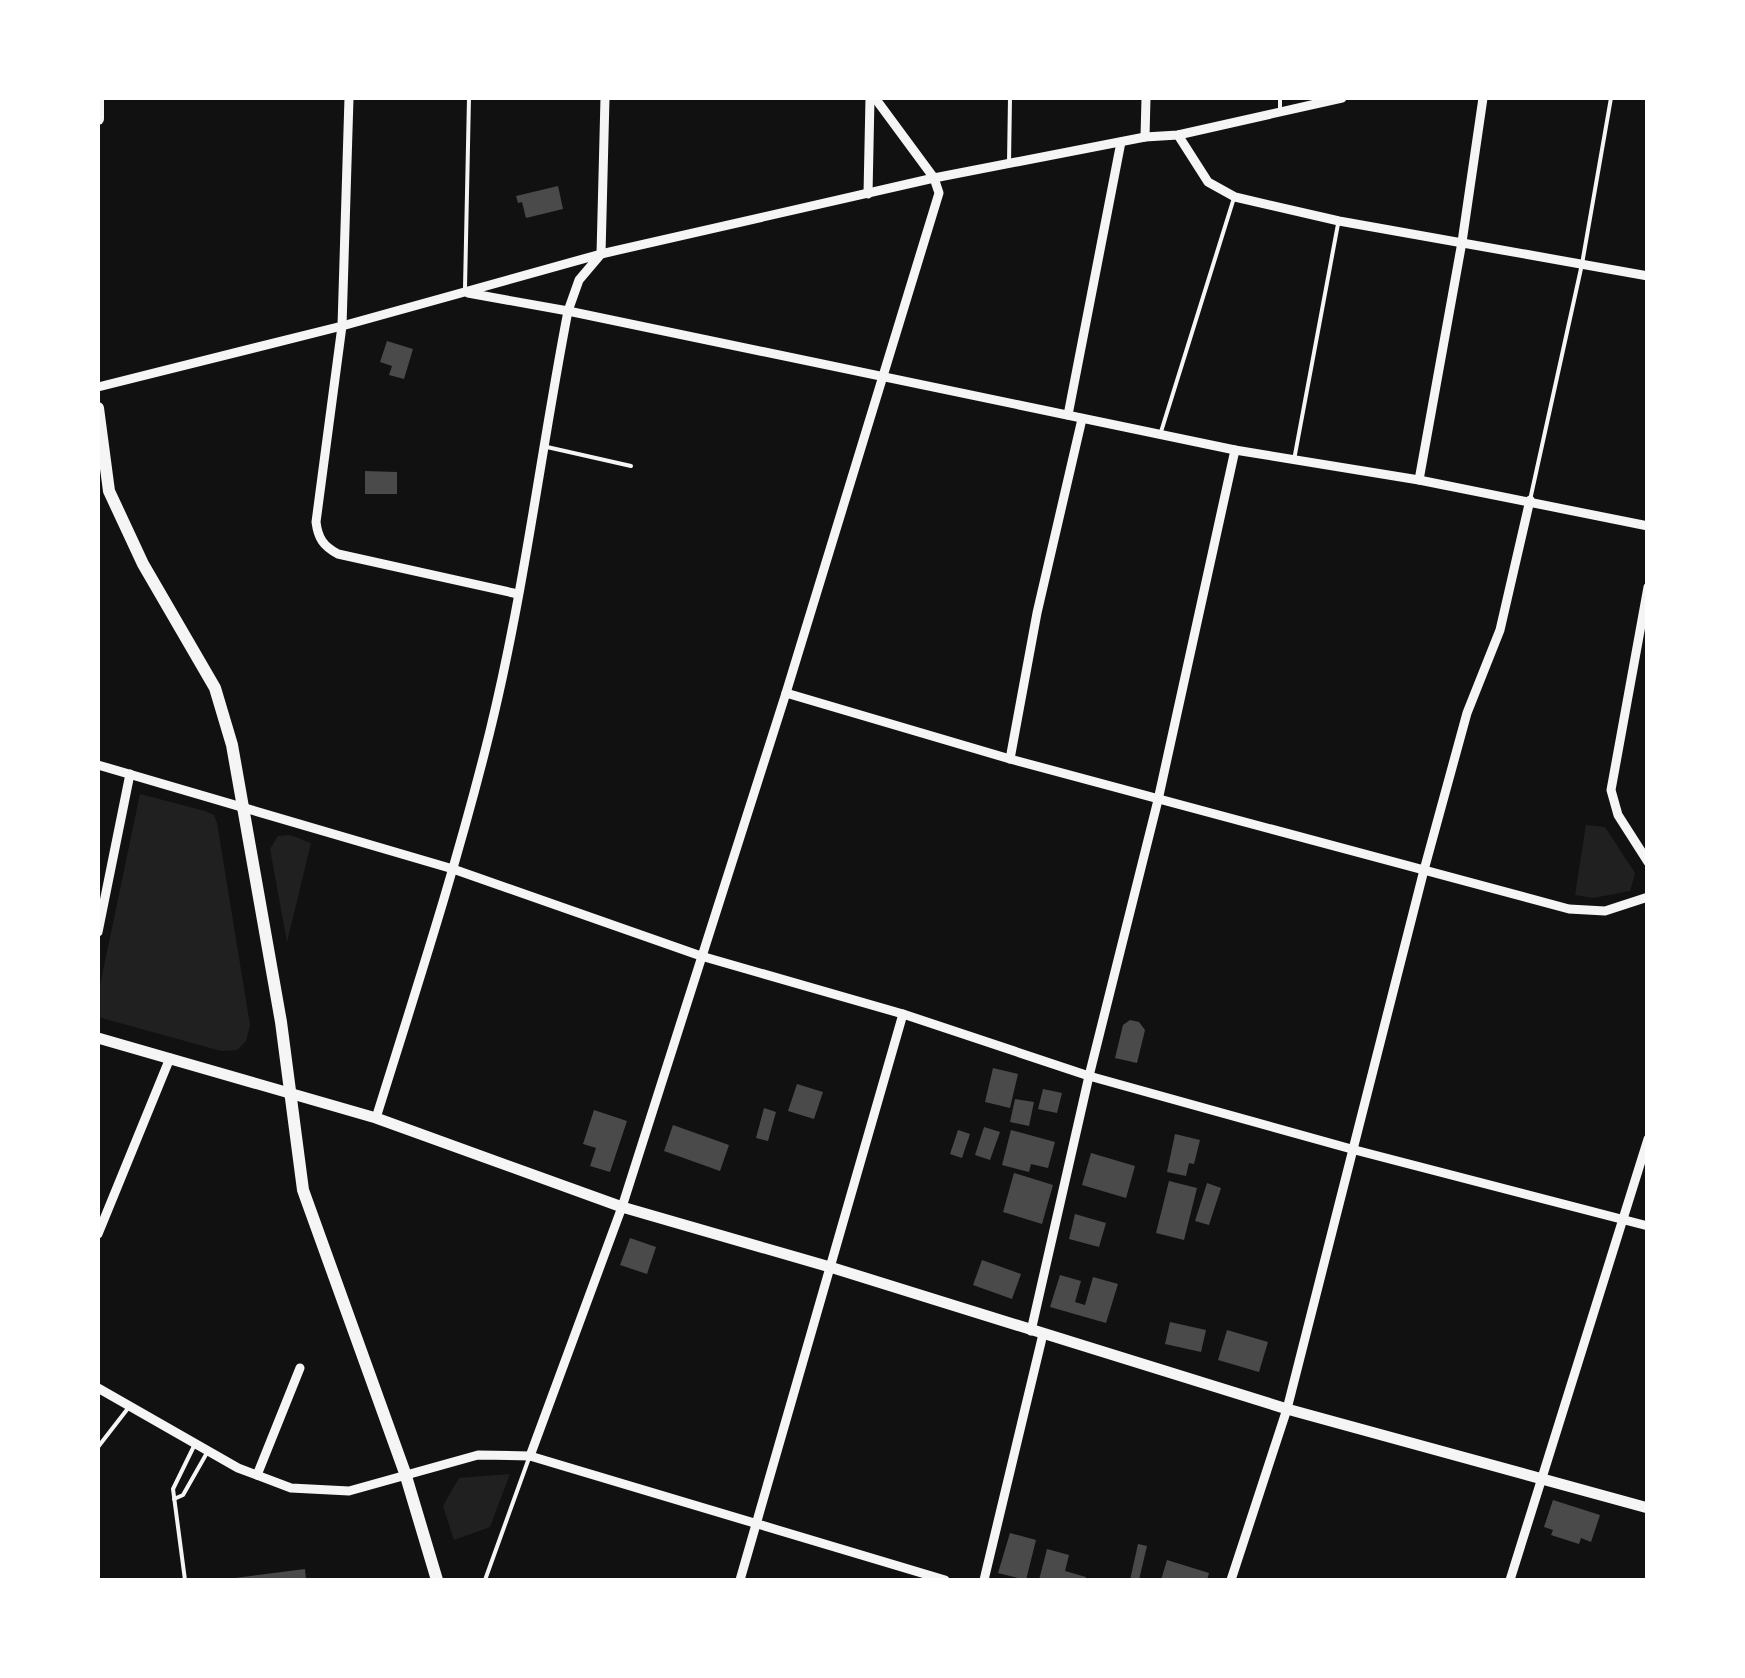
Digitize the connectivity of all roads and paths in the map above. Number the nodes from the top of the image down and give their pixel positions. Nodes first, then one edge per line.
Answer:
1 (98, 98) edge
2 (349, 98) edge
3 (469, 98) edge
4 (605, 98) edge
5 (873, 98) edge
6 (1010, 98) edge
7 (1146, 98) edge
8 (1280, 98) edge
9 (1342, 98) edge
10 (1483, 98) edge
11 (1611, 98) edge
12 (1280, 112) junction
13 (98, 120) edge
14 (1178, 135) junction
15 (1145, 137) junction
16 (1120, 142) junction
17 (1008, 164) junction
18 (934, 178) junction
19 (868, 194) junction
20 (1234, 197) junction
21 (1339, 221) junction
22 (1462, 242) junction
23 (601, 254) junction
24 (1582, 264) junction
25 (1648, 276) edge
26 (465, 293) junction
27 (568, 311) junction
28 (342, 326) junction
29 (882, 376) junction
30 (98, 386) edge
31 (98, 408) edge
32 (1068, 415) junction
33 (1082, 419) junction
34 (1160, 435) junction
35 (542, 446) junction
36 (1235, 450) junction
37 (1294, 460) junction
38 (630, 466) dead end
39 (102, 476) edge
40 (1419, 480) junction
41 (1530, 500) junction
42 (1648, 526) edge
43 (1648, 587) edge
44 (518, 594) junction
45 (786, 693) junction
46 (1010, 759) junction
47 (98, 766) edge
48 (130, 774) junction
49 (1158, 800) junction
50 (242, 806) junction
51 (1648, 862) edge
52 (453, 869) junction
53 (1424, 870) junction
54 (1648, 897) edge
55 (98, 932) edge
56 (701, 956) junction
57 (903, 1014) junction
58 (98, 1038) edge
59 (170, 1058) junction
60 (1088, 1076) junction
61 (290, 1093) junction
62 (376, 1118) junction
63 (1648, 1139) edge
64 (1354, 1150) junction
65 (622, 1207) junction
66 (1622, 1219) junction
67 (1648, 1226) edge
68 (98, 1234) edge
69 (830, 1266) junction
70 (1037, 1333) junction
71 (300, 1368) dead end
72 (98, 1388) edge
73 (129, 1406) junction
74 (1287, 1409) junction
75 (195, 1444) junction
76 (98, 1448) edge
77 (208, 1451) junction
78 (530, 1456) junction
79 (405, 1474) junction
80 (257, 1475) junction
81 (1542, 1478) junction
82 (174, 1500) junction
83 (1648, 1508) edge
84 (758, 1523) junction
85 (185, 1580) edge
86 (437, 1580) edge
87 (485, 1580) edge
88 (740, 1580) edge
89 (946, 1580) edge
90 (984, 1580) edge
91 (1231, 1580) edge
92 (1510, 1580) edge

1 - 13 main road
2 - 28 street
3 - 26 lane
4 - 23 street
5 - 18 street
5 - 19 street
6 - 17 lane
7 - 15 street
8 - 12 lane
9 - 12 street
10 - 22 street
11 - 24 lane
12 - 14 street
14 - 15 street
14 - 20 street
15 - 16 street
16 - 17 street
16 - 32 street
17 - 18 street
18 - 19 street
18 - 29 street
19 - 23 street
20 - 21 street
20 - 34 lane
21 - 22 street
21 - 37 lane
22 - 24 street
22 - 40 street
23 - 26 street
23 - 27 street
24 - 25 street
24 - 41 lane
26 - 27 street
26 - 28 street
27 - 29 street
27 - 35 street
28 - 30 street
28 - 44 street
29 - 32 street
29 - 45 street
31 - 39 main road
32 - 33 street
33 - 34 street
33 - 46 street
34 - 36 street
35 - 38 lane
35 - 44 street
36 - 37 street
36 - 49 street
37 - 40 street
39 - 50 main road
40 - 41 street
41 - 42 street
41 - 53 street
43 - 51 street
44 - 52 street
45 - 46 street
45 - 56 street
46 - 49 street
47 - 48 street
48 - 50 street
48 - 55 street
49 - 53 street
49 - 60 street
50 - 52 street
50 - 61 main road
52 - 56 street
52 - 62 street
53 - 54 street
53 - 64 street
56 - 57 street
56 - 65 street
57 - 60 street
57 - 69 street
58 - 59 street
59 - 61 street
59 - 68 street
60 - 64 street
60 - 70 street
61 - 62 street
61 - 79 main road
62 - 65 street
63 - 66 street
64 - 66 street
64 - 74 street
65 - 69 street
65 - 78 street
66 - 67 street
66 - 81 street
69 - 70 street
69 - 84 street
70 - 74 street
70 - 90 street
71 - 80 street
72 - 73 street
73 - 75 street
73 - 76 lane
74 - 81 street
74 - 91 street
75 - 77 street
75 - 82 lane
77 - 80 street
77 - 82 lane
78 - 79 street
78 - 84 street
78 - 87 lane
79 - 80 street
79 - 86 main road
81 - 83 street
81 - 92 street
82 - 85 lane
84 - 88 street
84 - 89 street

